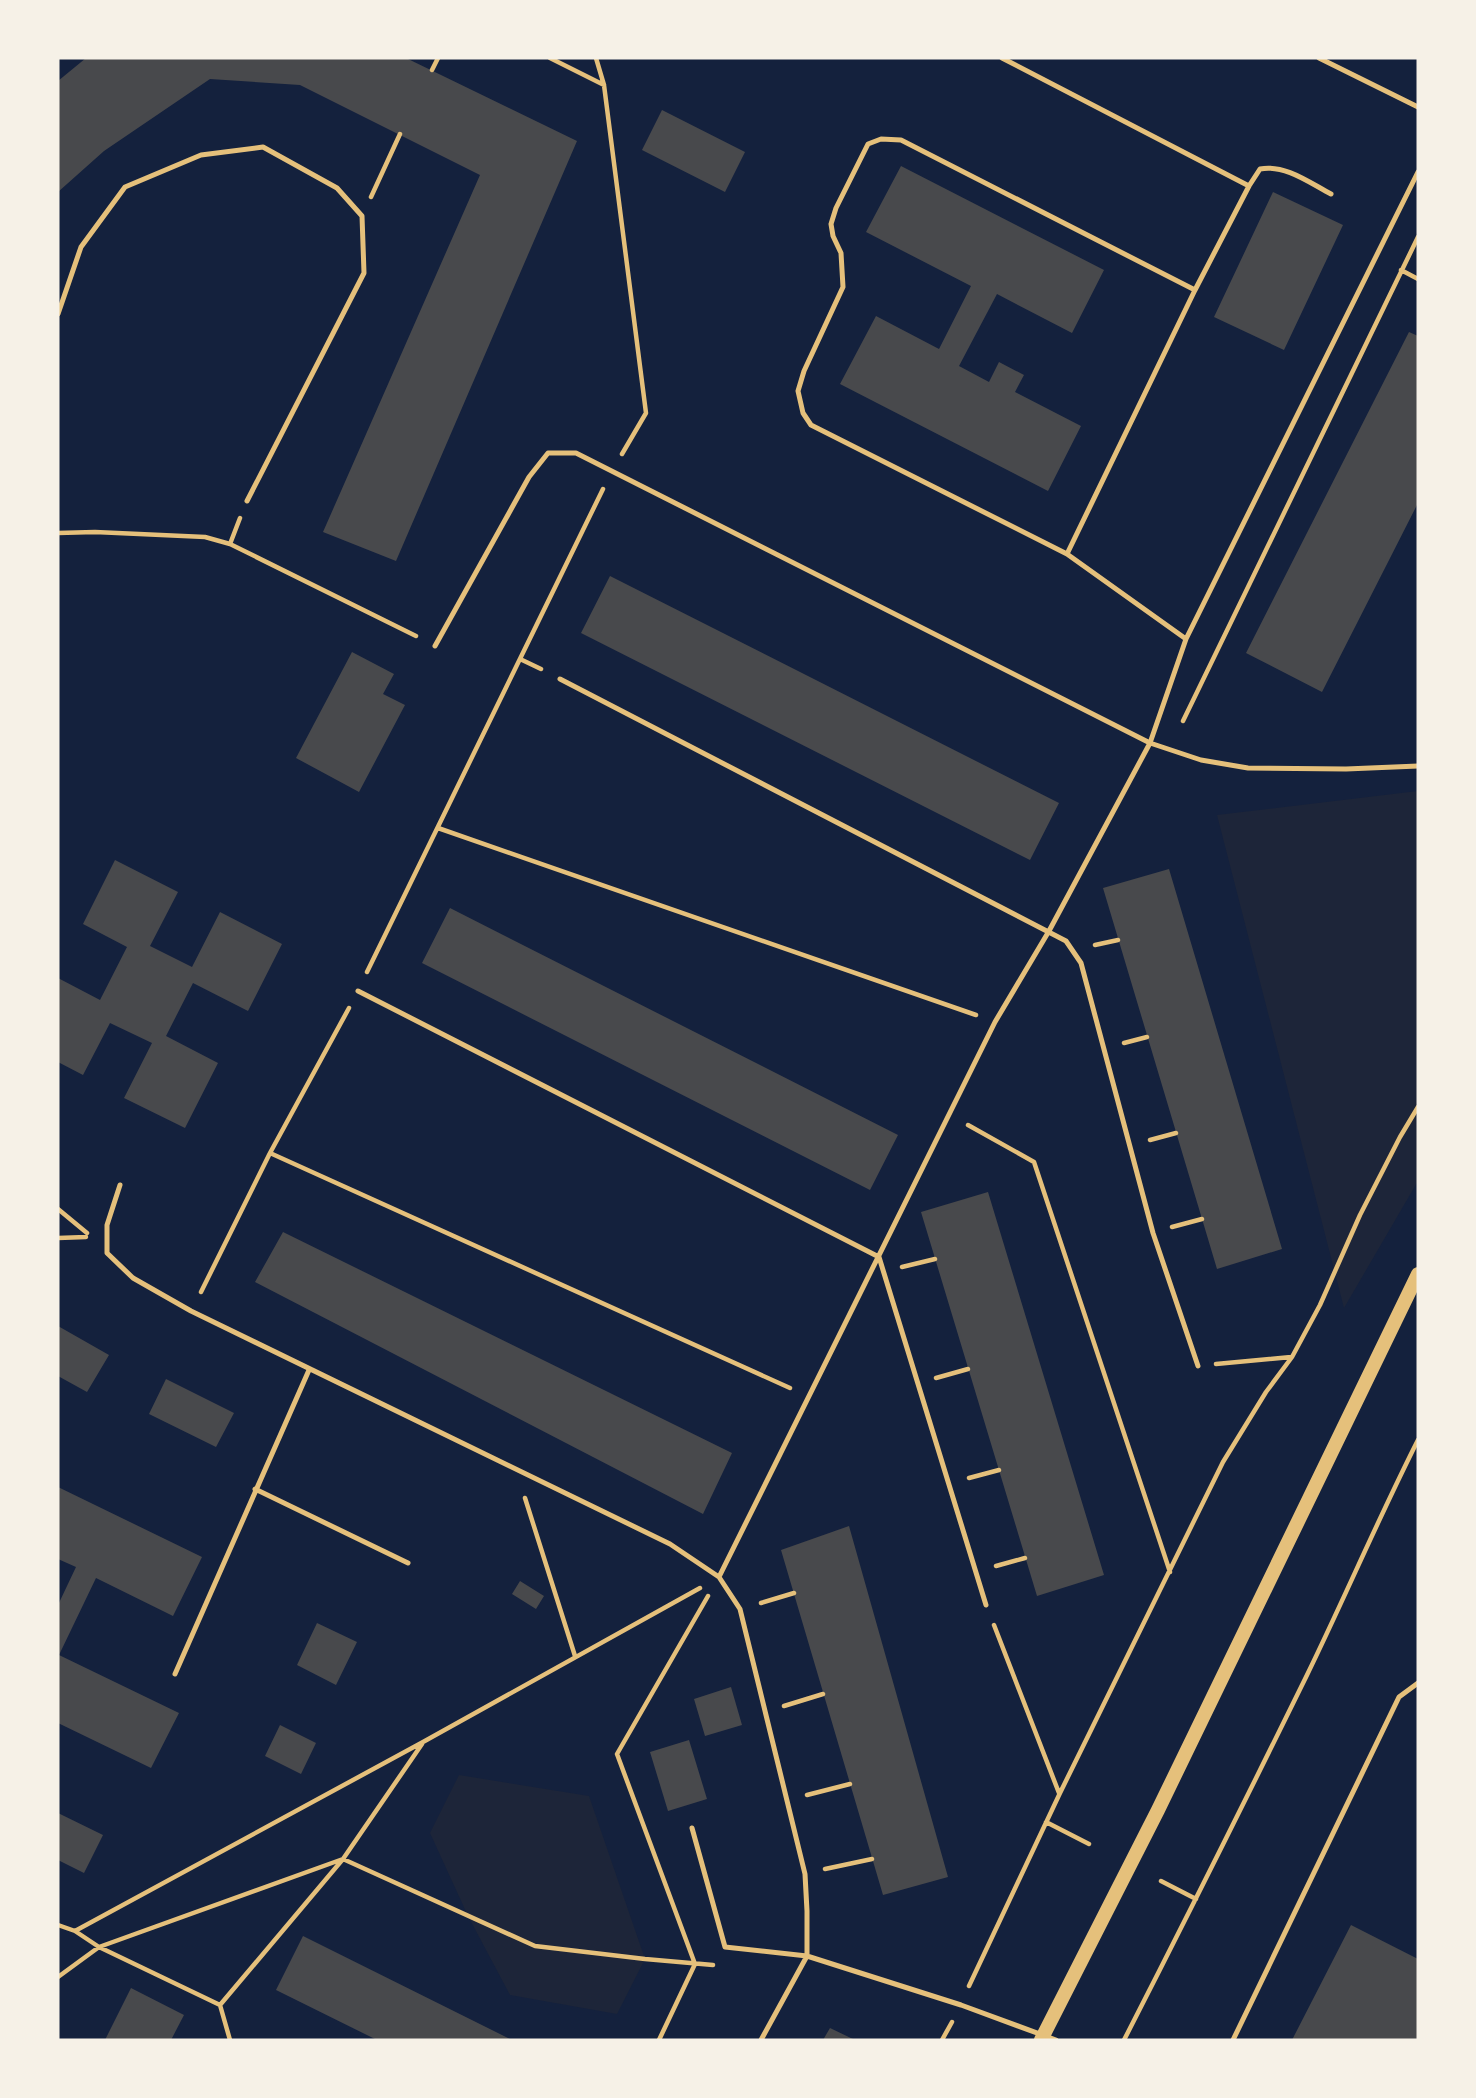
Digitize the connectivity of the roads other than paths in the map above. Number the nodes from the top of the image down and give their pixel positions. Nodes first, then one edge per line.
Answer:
1 (1002, 58) edge
2 (1320, 58) edge
3 (1418, 107) edge
4 (1418, 172) edge
5 (1249, 186) junction
6 (1331, 194) dead end
7 (1195, 290) junction
8 (58, 314) edge
9 (247, 501) dead end
10 (1068, 554) junction
11 (1186, 639) junction
12 (435, 646) road end
13 (560, 679) dead end
14 (1150, 743) junction
15 (1418, 766) edge
16 (1049, 931) junction
17 (358, 990) road end
18 (120, 1185) dead end
19 (879, 1256) junction
20 (1418, 1274) edge
21 (1198, 1366) road end
22 (309, 1370) junction
23 (255, 1489) junction
24 (408, 1563) dead end
25 (719, 1577) junction
26 (986, 1605) road end
27 (175, 1674) dead end
28 (1418, 1683) edge
29 (692, 1828) dead end
30 (807, 1956) junction
31 (1047, 2039) edge
32 (761, 2040) edge
33 (1233, 2040) edge

1 - 5 lane
2 - 3 lane
4 - 11 lane
5 - 6 lane
5 - 7 lane
7 - 10 lane
7 - 10 lane
8 - 9 lane
10 - 11 lane
11 - 14 lane
12 - 14 lane
13 - 16 lane
14 - 15 lane
14 - 16 lane
16 - 19 lane
16 - 21 lane
17 - 19 lane
18 - 22 lane
19 - 25 lane
19 - 26 lane
20 - 31 main road
22 - 23 lane
22 - 25 lane
23 - 24 lane
23 - 27 lane
25 - 30 lane
28 - 33 lane
29 - 30 lane
30 - 31 lane
30 - 32 lane

